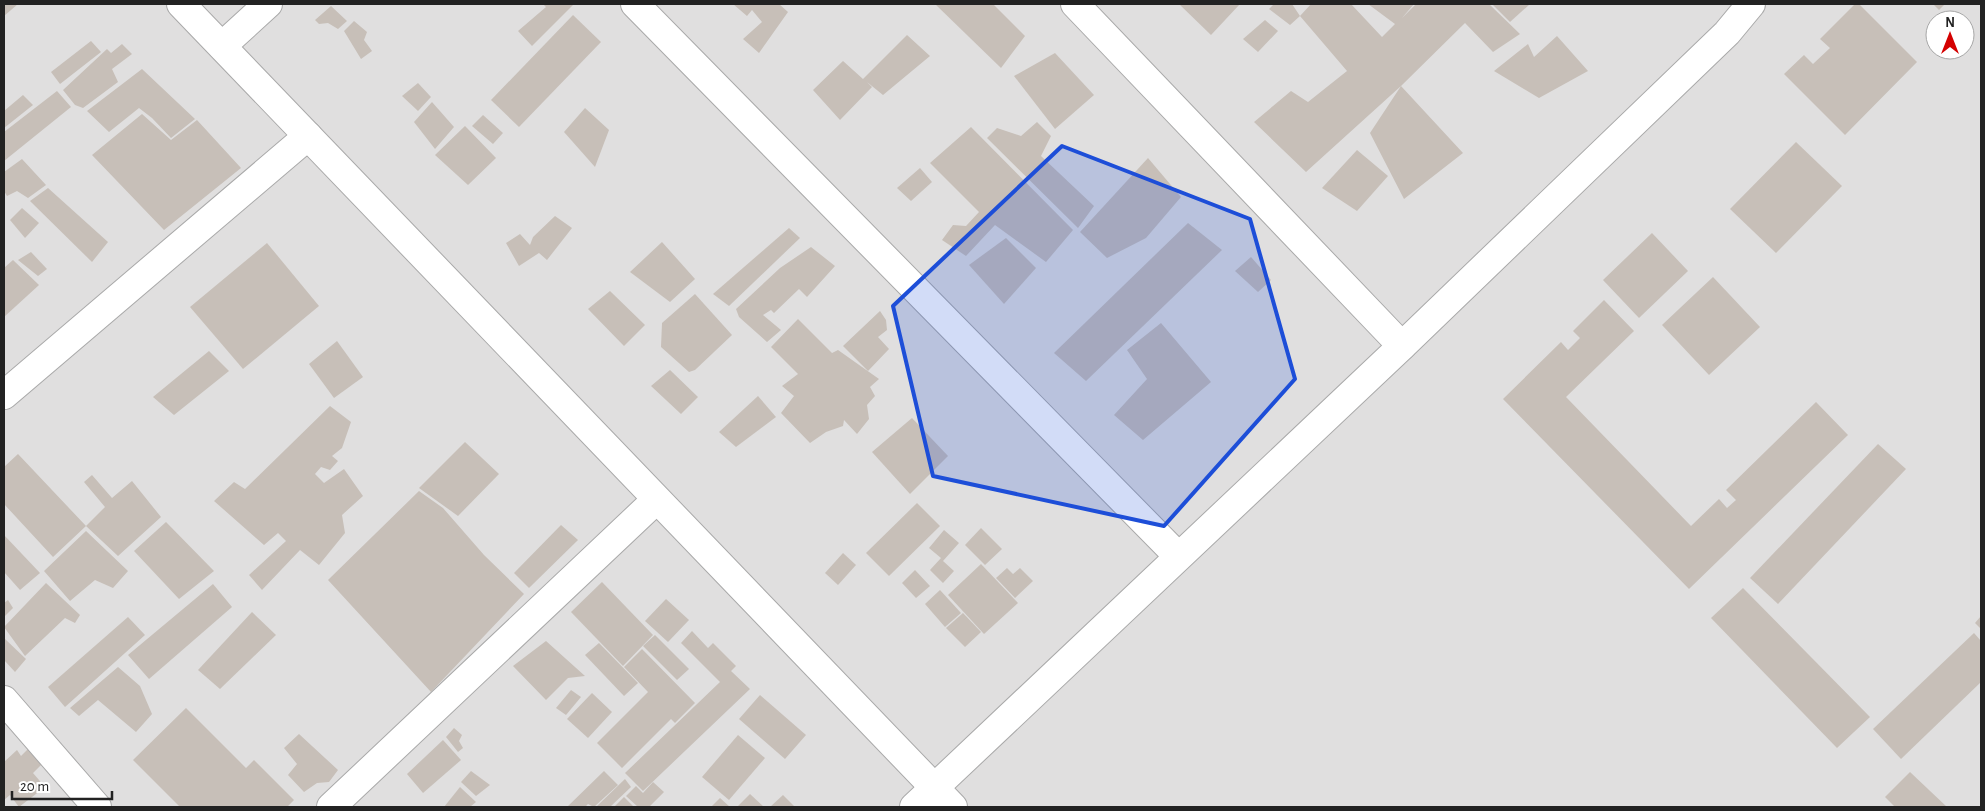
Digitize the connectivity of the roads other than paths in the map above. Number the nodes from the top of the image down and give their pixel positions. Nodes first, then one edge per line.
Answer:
1 (181, 4) edge
2 (268, 4) edge
3 (635, 4) edge
4 (1075, 4) edge
5 (1751, 4) edge
6 (222, 46) junction
7 (308, 136) junction
8 (1402, 346) junction
9 (4, 395) edge
10 (656, 500) junction
11 (1178, 556) junction
12 (4, 700) edge
13 (934, 788) junction
14 (97, 807) edge
15 (331, 807) edge
16 (914, 807) edge
17 (953, 807) edge

1 - 6 street
2 - 6 street
3 - 11 street
4 - 8 street
5 - 8 street
6 - 7 street
7 - 9 street
7 - 10 street
8 - 11 street
10 - 13 street
10 - 15 street
11 - 13 street
12 - 14 street
13 - 16 street
13 - 17 street

